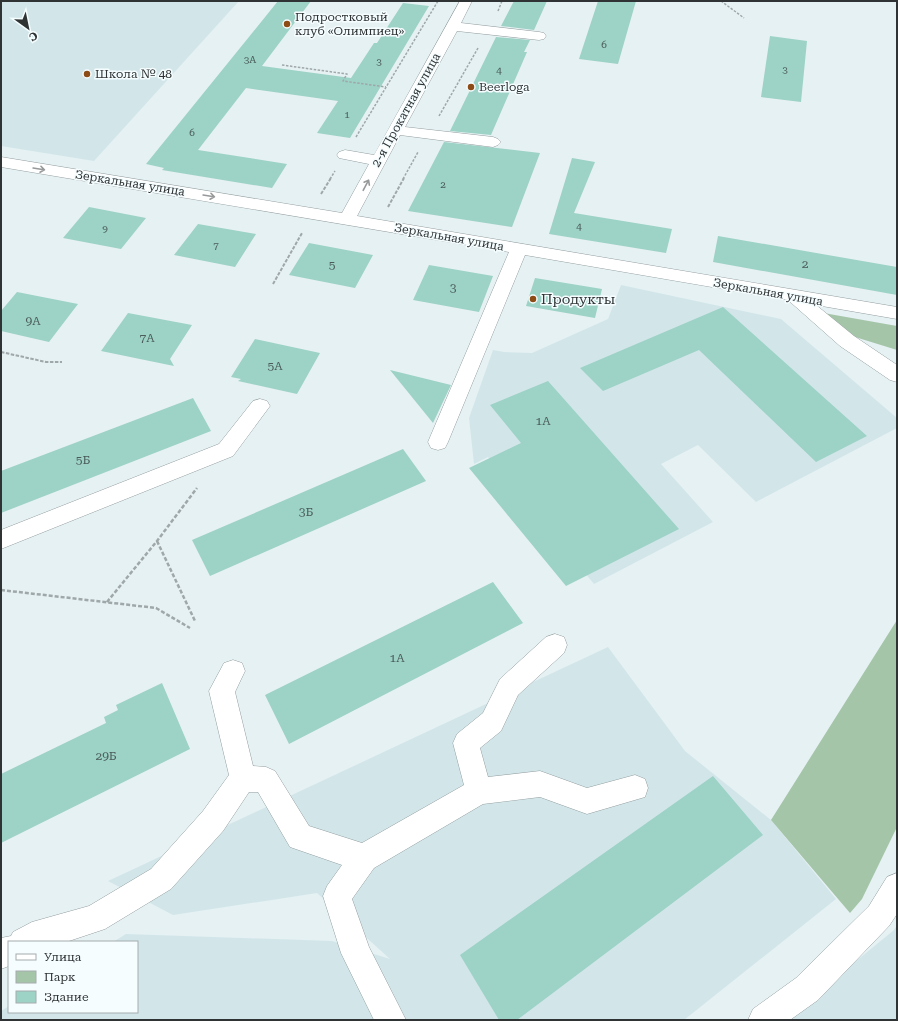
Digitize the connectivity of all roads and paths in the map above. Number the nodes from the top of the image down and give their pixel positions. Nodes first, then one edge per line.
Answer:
1 (438, 1) edge
2 (466, 1) edge
3 (721, 1) edge
4 (744, 18) dead end
5 (452, 26) junction
6 (539, 36) dead end
7 (282, 65) dead end
8 (386, 87) junction
9 (395, 130) junction
10 (354, 139) dead end
11 (493, 142) dead end
12 (341, 161) joint
13 (379, 161) junction
14 (1, 162) edge
15 (314, 214) junction
16 (347, 219) junction
17 (520, 249) junction
18 (273, 284) dead end
19 (795, 297) junction
20 (897, 313) edge
21 (1, 352) edge
22 (62, 362) dead end
23 (897, 375) edge
24 (260, 406) dead end
25 (438, 442) dead end
26 (198, 486) dead end
27 (1, 540) edge
28 (157, 541) junction
29 (1, 590) edge
30 (107, 602) junction
31 (195, 621) dead end
32 (190, 628) dead end
33 (556, 645) dead end
34 (233, 671) dead end
35 (243, 778) junction
36 (635, 788) dead end
37 (479, 791) junction
38 (364, 858) junction
39 (897, 887) edge
40 (24, 941) edge
41 (390, 1020) edge
42 (764, 1020) edge

1 - 8 path
2 - 5 street, 2-я Прокатная улица
3 - 4 path
5 - 6 street
5 - 9 street, 2-я Прокатная улица
7 - 8 path
8 - 10 path
9 - 11 street
9 - 13 street, 2-я Прокатная улица
12 - 13 street
12 - 15 path
16 -> 13 street, 2-я Прокатная улица
14 -> 15 street, Зеркальная улица
15 - 16 street, Зеркальная улица
15 - 18 path
16 - 17 street, Зеркальная улица
17 - 19 street, Зеркальная улица
17 - 25 street
19 - 20 street, Зеркальная улица
19 - 23 street
21 - 22 path
24 - 27 street
26 - 28 path
28 - 30 path
28 - 31 path
29 - 30 path
30 - 32 path
33 - 37 street
34 - 35 street
35 - 38 street
35 - 40 street
36 - 37 street
37 - 38 street
38 - 41 street
39 - 42 street

